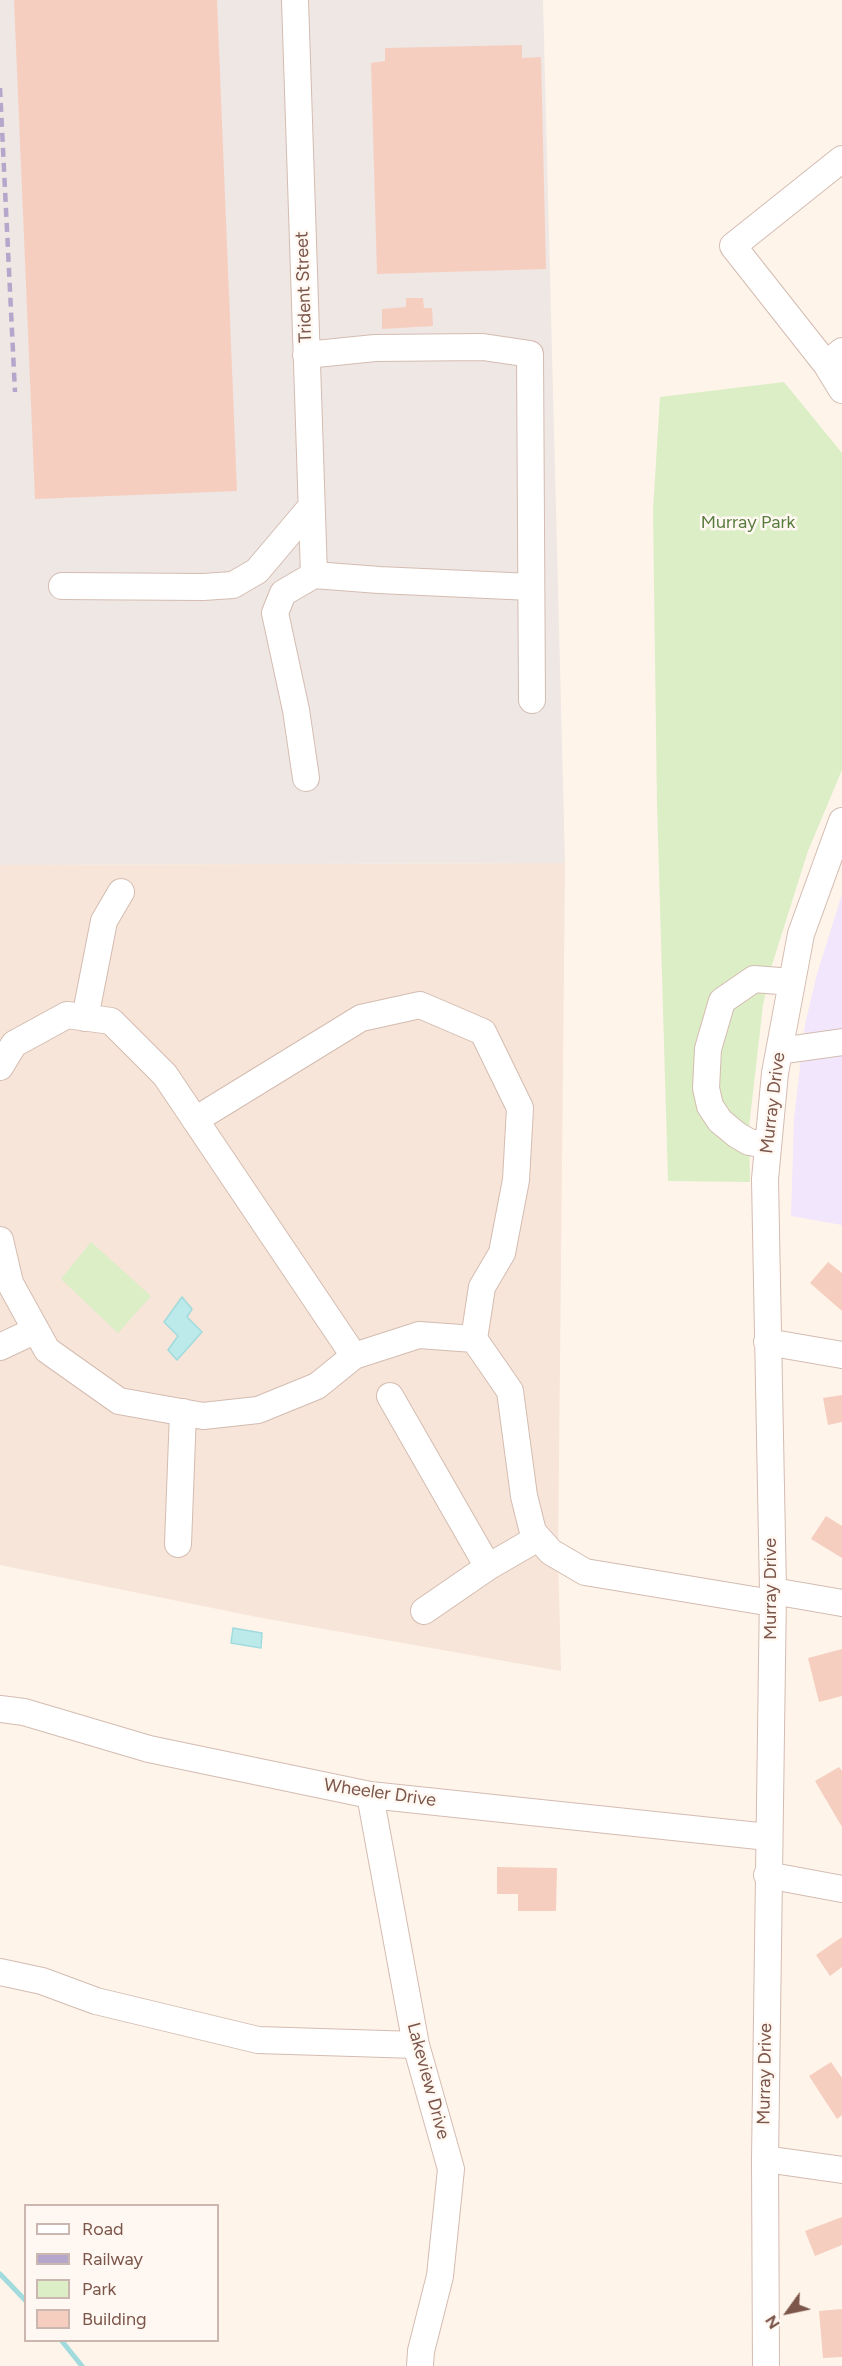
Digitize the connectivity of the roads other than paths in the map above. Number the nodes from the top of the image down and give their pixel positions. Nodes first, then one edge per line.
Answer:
1 (295, 0) edge
2 (842, 159) edge
3 (306, 355) junction
4 (834, 358) edge
5 (842, 390) edge
6 (311, 507) junction
7 (314, 574) junction
8 (62, 586) dead end
9 (531, 587) junction
10 (532, 700) dead end
11 (306, 777) dead end
12 (842, 821) edge
13 (121, 892) dead end
14 (792, 981) junction
15 (86, 1018) junction
16 (842, 1042) edge
17 (779, 1051) junction
18 (0, 1067) edge
19 (195, 1120) junction
20 (767, 1145) junction
21 (0, 1240) edge
22 (36, 1330) junction
23 (474, 1339) junction
24 (767, 1342) junction
25 (0, 1347) edge
26 (842, 1355) edge
27 (354, 1356) junction
28 (390, 1395) dead end
29 (183, 1412) junction
30 (538, 1538) junction
31 (178, 1544) dead end
32 (488, 1567) junction
33 (772, 1597) junction
34 (842, 1603) edge
35 (424, 1611) dead end
36 (0, 1709) edge
37 (370, 1795) junction
38 (768, 1837) junction
39 (767, 1875) junction
40 (842, 1888) edge
41 (0, 1972) edge
42 (416, 2045) junction
43 (765, 2159) junction
44 (842, 2170) edge
45 (420, 2366) edge
46 (766, 2366) edge

1 - 3 street, Trident Street
2 - 4 street
3 - 6 street, Trident Street
3 - 9 street
4 - 5 street
6 - 7 street, Trident Street
6 - 8 street
7 - 9 street
7 - 11 street
9 - 10 street
12 - 14 street, Murray Drive
13 - 15 street
14 - 17 street, Murray Drive
14 - 20 street
15 - 18 street
15 - 19 street
16 - 17 street
17 - 20 street, Murray Drive
19 - 23 street
19 - 27 street
20 - 24 street, Murray Drive
21 - 22 street
22 - 25 street
22 - 29 street
23 - 27 street
23 - 30 street
24 - 26 street
24 - 33 street, Murray Drive
27 - 29 street
28 - 32 street
29 - 31 street
30 - 32 street
30 - 33 street
32 - 35 street
33 - 34 street
33 - 38 street, Murray Drive
36 - 37 street, Wheeler Drive
37 - 38 street, Wheeler Drive
37 - 42 street, Lakeview Drive
38 - 39 street, Murray Drive
39 - 40 street
39 - 43 street, Murray Drive
41 - 42 street
42 - 45 street, Lakeview Drive
43 - 44 street
43 - 46 street, Murray Drive

